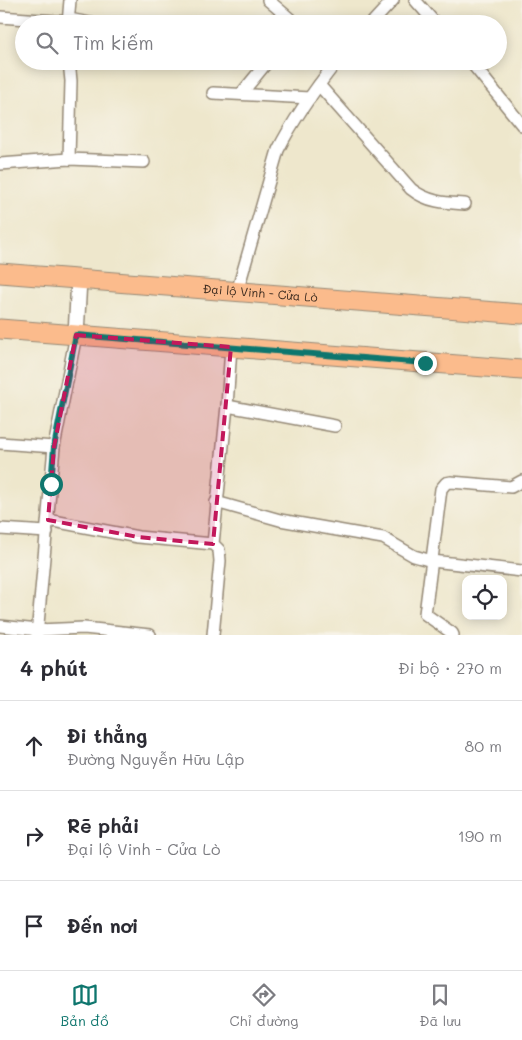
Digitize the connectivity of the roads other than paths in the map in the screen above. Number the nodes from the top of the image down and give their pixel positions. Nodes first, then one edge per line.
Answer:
1 (70, 0) edge
2 (268, 0) edge
3 (393, 0) edge
4 (415, 0) edge
5 (69, 15) edge
6 (286, 15) edge
7 (379, 15) edge
8 (428, 15) edge
9 (0, 17) edge
10 (15, 18) edge
11 (70, 70) edge
12 (261, 70) edge
13 (330, 70) edge
14 (477, 70) edge
15 (319, 85) junction
16 (213, 93) dead end
17 (241, 94) junction
18 (310, 98) junction
19 (522, 125) edge
20 (68, 159) junction
21 (144, 162) dead end
22 (0, 164) edge
23 (465, 204) dead end
24 (0, 273) edge
25 (79, 279) junction
26 (237, 292) junction
27 (522, 314) edge
28 (0, 329) edge
29 (76, 335) junction
30 (231, 348) junction
31 (522, 370) edge
32 (227, 406) junction
33 (335, 426) dead end
34 (0, 444) edge
35 (54, 447) junction
36 (522, 481) edge
37 (216, 502) junction
38 (47, 526) junction
39 (0, 529) edge
40 (213, 544) junction
41 (432, 561) junction
42 (522, 571) edge
43 (0, 626) edge
44 (37, 632) edge
45 (116, 633) edge
46 (150, 635) edge
47 (213, 635) edge
48 (453, 635) edge

1 - 5 street
2 - 6 street
3 - 7 street
4 - 8 street
9 - 10 street
11 - 20 street
12 - 17 street
13 - 15 street
14 - 19 street
15 - 18 street
15 - 23 street
16 - 17 street
17 - 18 street
18 - 26 street
20 - 21 street
20 - 22 street
24 - 25 main road, Đại lộ Vinh - Cửa Lò
25 - 26 main road, Đại lộ Vinh - Cửa Lò
25 - 29 street
26 - 27 main road, Đại lộ Vinh - Cửa Lò
28 - 29 main road
29 - 30 main road
29 - 35 street
30 - 31 main road
30 - 32 street
32 - 33 street
32 - 37 street
34 - 35 street
35 - 38 street
36 - 41 street
37 - 40 street
37 - 41 street
38 - 39 street
38 - 40 street
38 - 44 street
40 - 47 street
41 - 42 street
41 - 48 street
43 - 44 street
44 - 45 street
45 - 46 street

